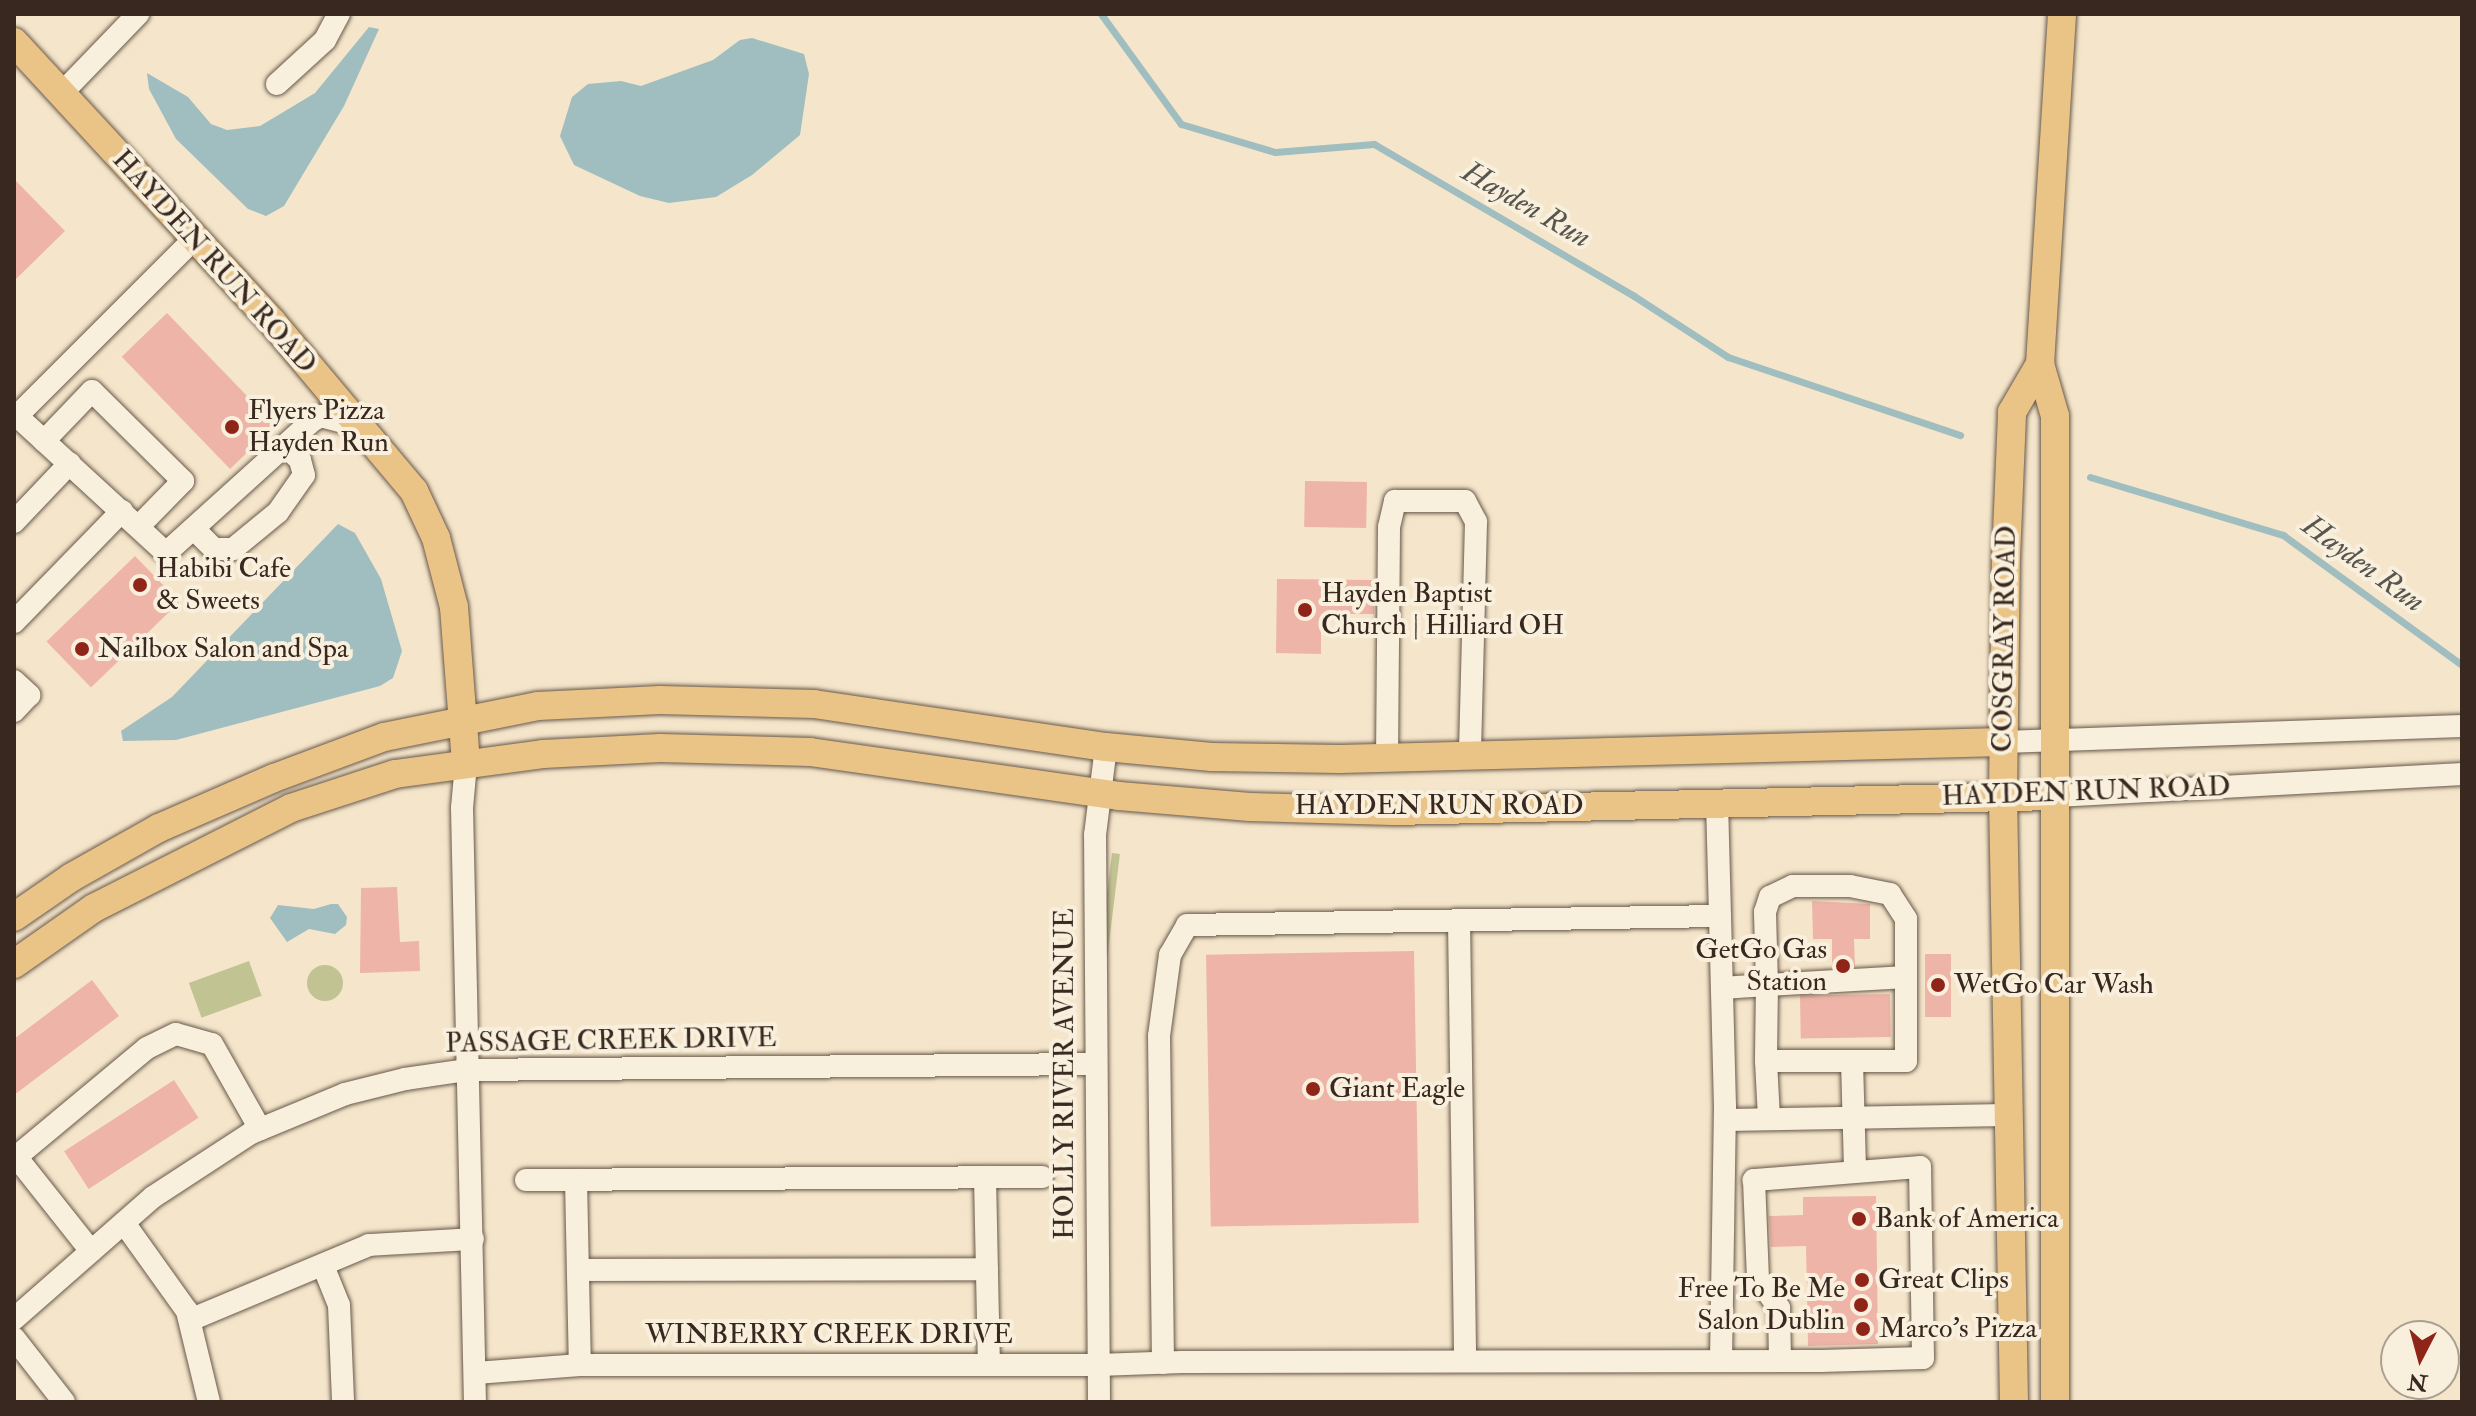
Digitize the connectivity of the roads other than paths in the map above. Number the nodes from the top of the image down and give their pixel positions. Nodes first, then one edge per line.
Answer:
1 (138, 14) edge
2 (339, 14) edge
3 (2062, 14) edge
4 (14, 42) edge
5 (277, 84) dead end
6 (62, 93) junction
7 (193, 240) junction
8 (2040, 364) junction
9 (15, 418) edge
10 (359, 426) junction
11 (44, 441) junction
12 (286, 447) junction
13 (70, 463) junction
14 (130, 519) junction
15 (14, 522) edge
16 (194, 529) junction
17 (14, 622) edge
18 (14, 681) edge
19 (14, 711) edge
20 (464, 717) junction
21 (2462, 726) edge
22 (2003, 742) junction
23 (2055, 743) junction
24 (1106, 747) junction
25 (1470, 755) junction
26 (1387, 758) junction
27 (466, 764) junction
28 (2462, 774) edge
29 (1100, 794) junction
30 (2003, 795) junction
31 (2056, 796) junction
32 (1717, 801) junction
33 (1720, 916) junction
34 (14, 917) edge
35 (1459, 920) junction
36 (14, 964) edge
37 (1906, 977) junction
38 (1767, 985) junction
39 (1722, 988) junction
40 (1766, 1061) junction
41 (1852, 1061) junction
42 (1093, 1064) junction
43 (467, 1070) junction
44 (2009, 1115) junction
45 (1853, 1116) junction
46 (1769, 1119) junction
47 (1725, 1120) junction
48 (260, 1129) junction
49 (15, 1155) edge
50 (1855, 1170) junction
51 (985, 1177) junction
52 (1042, 1177) dead end
53 (526, 1180) dead end
54 (576, 1180) junction
55 (124, 1223) junction
56 (473, 1239) junction
57 (91, 1251) junction
58 (324, 1268) junction
59 (987, 1269) junction
60 (581, 1270) junction
61 (14, 1319) edge
62 (190, 1320) junction
63 (14, 1338) edge
64 (1721, 1360) junction
65 (1465, 1361) junction
66 (1780, 1361) junction
67 (1173, 1362) junction
68 (580, 1365) junction
69 (989, 1365) junction
70 (1098, 1365) junction
71 (476, 1373) junction
72 (64, 1402) edge
73 (209, 1402) edge
74 (343, 1402) edge
75 (475, 1402) edge
76 (1099, 1402) edge
77 (2014, 1402) edge
78 (2055, 1402) edge

1 - 6 street
2 - 5 street
3 - 8 main road, COSGRAY ROAD
4 - 6 main road, HAYDEN RUN ROAD
6 - 7 main road, HAYDEN RUN ROAD
7 - 9 street
7 - 10 main road, HAYDEN RUN ROAD
8 - 22 main road, COSGRAY ROAD
8 - 23 main road, COSGRAY ROAD
9 - 11 street
10 - 12 street
10 - 20 main road, HAYDEN RUN ROAD
11 - 13 street
11 - 14 street
12 - 16 street
12 - 16 street
13 - 14 street
13 - 15 street
14 - 16 street
14 - 17 street
18 - 19 street
20 - 24 main road, HAYDEN RUN ROAD
20 - 27 main road, HAYDEN RUN ROAD
20 - 34 main road
21 - 23 street, HAYDEN RUN ROAD
22 - 23 street, HAYDEN RUN ROAD
22 - 25 main road, HAYDEN RUN ROAD
22 - 30 main road, COSGRAY ROAD
23 - 31 main road, COSGRAY ROAD
24 - 26 main road, HAYDEN RUN ROAD
24 - 29 street, HOLLY RIVER AVENUE
25 - 26 main road, HAYDEN RUN ROAD
25 - 26 street
27 - 29 main road, HAYDEN RUN ROAD
27 - 36 main road
27 - 43 street
28 - 31 street, HAYDEN RUN ROAD
29 - 32 main road, HAYDEN RUN ROAD
29 - 42 street, HOLLY RIVER AVENUE
30 - 31 main road, HAYDEN RUN ROAD
30 - 32 main road, HAYDEN RUN ROAD
30 - 44 main road, COSGRAY ROAD
31 - 78 main road, COSGRAY ROAD
32 - 33 street
33 - 35 street
33 - 39 street
35 - 65 street
35 - 67 street
37 - 38 street
37 - 38 street
37 - 41 street
38 - 39 street
38 - 40 street
39 - 47 street
40 - 41 street
40 - 46 street
41 - 45 street
42 - 43 street, PASSAGE CREEK DRIVE
42 - 70 street, HOLLY RIVER AVENUE
43 - 48 street, PASSAGE CREEK DRIVE
43 - 56 street
44 - 45 street
44 - 77 main road, COSGRAY ROAD
45 - 46 street
45 - 50 street
46 - 47 street
47 - 64 street
48 - 49 street
48 - 55 street, PASSAGE CREEK DRIVE
49 - 57 street
50 - 66 street
50 - 66 street, WINBERRY CREEK DRIVE
51 - 52 street
51 - 54 street
51 - 59 street
53 - 54 street
54 - 60 street
55 - 57 street, PASSAGE CREEK DRIVE
55 - 62 street
56 - 58 street
56 - 71 street
57 - 61 street, PASSAGE CREEK DRIVE
58 - 62 street
58 - 74 street
59 - 60 street
59 - 69 street
60 - 68 street
62 - 73 street
63 - 72 street
64 - 65 street, WINBERRY CREEK DRIVE
64 - 66 street, WINBERRY CREEK DRIVE
65 - 67 street, WINBERRY CREEK DRIVE
67 - 70 street, WINBERRY CREEK DRIVE
68 - 69 street, WINBERRY CREEK DRIVE
68 - 71 street, WINBERRY CREEK DRIVE
69 - 70 street, WINBERRY CREEK DRIVE
70 - 76 street, HOLLY RIVER AVENUE
71 - 75 street

